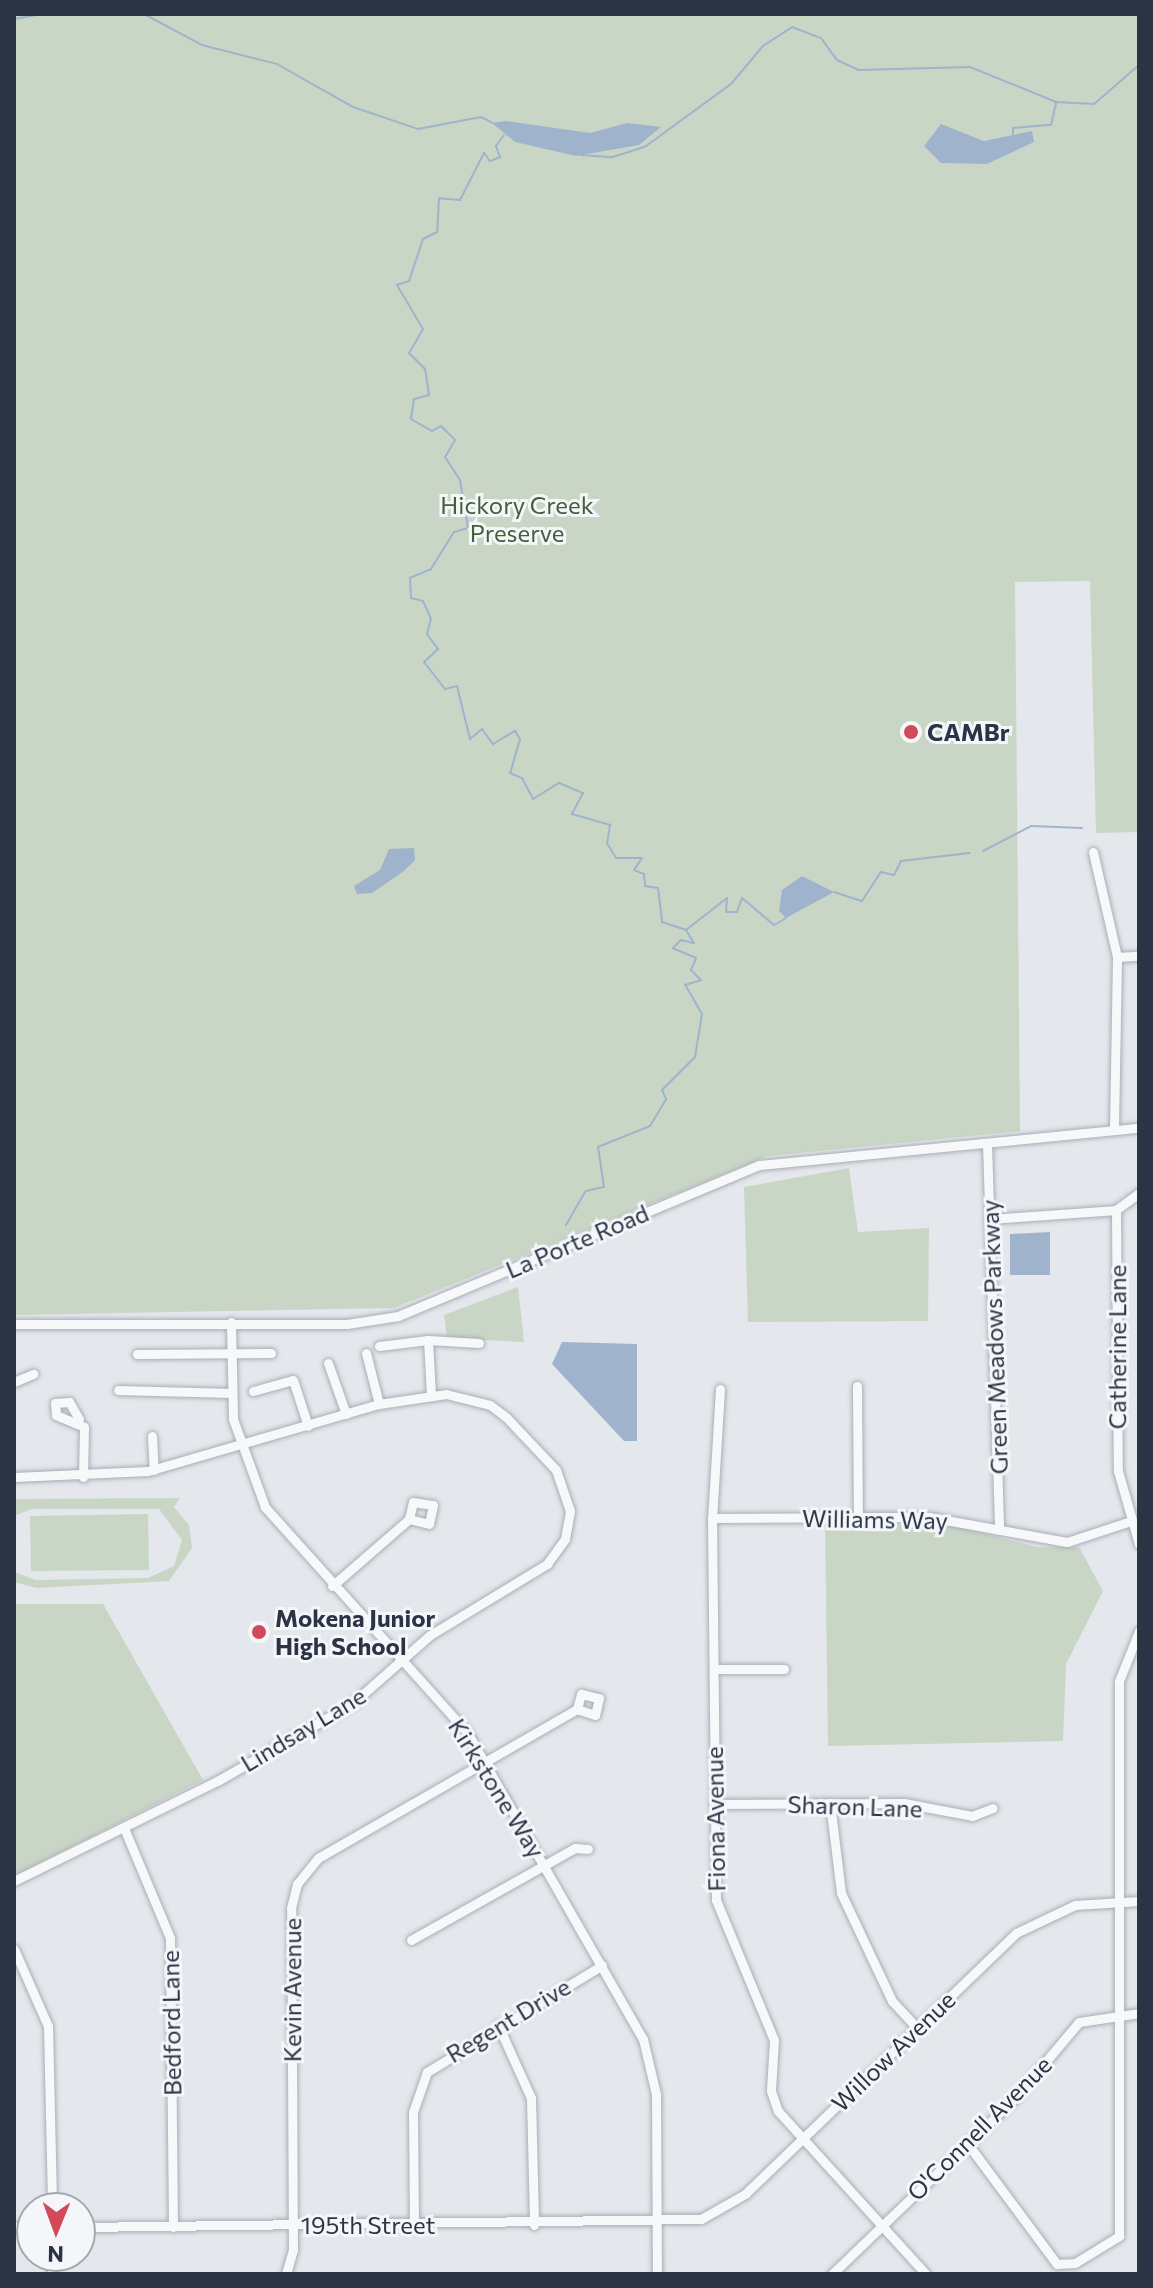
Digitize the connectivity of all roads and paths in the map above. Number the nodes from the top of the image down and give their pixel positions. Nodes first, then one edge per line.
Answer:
1 (1093, 852) dead end
2 (1139, 956) edge
3 (1117, 957) junction
4 (1139, 1128) edge
5 (1114, 1130) junction
6 (987, 1143) junction
7 (1139, 1193) edge
8 (1116, 1210) junction
9 (990, 1219) junction
10 (231, 1322) junction
11 (14, 1324) edge
12 (428, 1340) junction
13 (479, 1343) dead end
14 (379, 1346) dead end
15 (271, 1353) dead end
16 (366, 1353) dead end
17 (137, 1354) dead end
18 (231, 1354) junction
19 (328, 1363) dead end
20 (33, 1374) dead end
21 (14, 1382) edge
22 (857, 1386) dead end
23 (720, 1389) dead end
24 (118, 1390) dead end
25 (253, 1391) dead end
26 (232, 1393) junction
27 (431, 1395) junction
28 (379, 1404) junction
29 (346, 1414) junction
30 (79, 1419) dead end
31 (308, 1426) junction
32 (152, 1436) dead end
33 (241, 1448) junction
34 (154, 1470) junction
35 (14, 1477) edge
36 (83, 1477) junction
37 (858, 1517) junction
38 (712, 1518) junction
39 (409, 1519) dead end
40 (1128, 1522) junction
41 (999, 1530) junction
42 (1139, 1544) edge
43 (332, 1586) junction
44 (1139, 1631) edge
45 (402, 1662) junction
46 (714, 1669) junction
47 (784, 1669) dead end
48 (577, 1709) dead end
49 (486, 1762) junction
50 (830, 1803) junction
51 (714, 1804) junction
52 (993, 1808) dead end
53 (124, 1828) junction
54 (588, 1849) dead end
55 (545, 1864) junction
56 (14, 1881) edge
57 (1120, 1901) junction
58 (1139, 1901) edge
59 (411, 1940) dead end
60 (14, 1949) edge
61 (602, 1965) junction
62 (1121, 2013) junction
63 (1139, 2013) edge
64 (498, 2025) junction
65 (917, 2028) junction
66 (800, 2140) junction
67 (967, 2143) junction
68 (52, 2192) edge
69 (884, 2222) junction
70 (657, 2224) junction
71 (534, 2225) junction
72 (293, 2226) junction
73 (414, 2226) junction
74 (96, 2227) edge
75 (173, 2227) junction
76 (286, 2274) edge
77 (657, 2274) edge
78 (832, 2274) edge
79 (926, 2274) edge

1 - 3 street
2 - 3 street
3 - 5 street
4 - 5 street, La Porte Road
5 - 6 street, La Porte Road
6 - 9 street, Green Meadows Parkway
6 - 10 street, La Porte Road
7 - 8 street
8 - 9 street
8 - 40 street, Catherine Lane
9 - 41 street, Green Meadows Parkway
10 - 11 street, La Porte Road
10 - 18 street, Kirkstone Way
12 - 13 street
12 - 14 street
12 - 27 street
15 - 18 street
16 - 28 street
17 - 18 street
18 - 26 street, Kirkstone Way
19 - 29 street
20 - 21 street
22 - 37 street
23 - 38 street, Fiona Avenue
24 - 26 street
25 - 31 street
26 - 33 street, Kirkstone Way
27 - 28 street, Lindsay Lane
27 - 45 street, Lindsay Lane
28 - 29 street, Lindsay Lane
29 - 31 street, Lindsay Lane
30 - 36 street
31 - 33 street, Lindsay Lane
32 - 34 street
33 - 34 street, Lindsay Lane
33 - 43 street, Kirkstone Way
34 - 36 street, Lindsay Lane
35 - 36 street, Lindsay Lane
37 - 38 street, Williams Way
37 - 41 street, Williams Way
38 - 46 street, Fiona Avenue
39 - 43 street
40 - 41 street, Williams Way
40 - 42 street, Catherine Lane
43 - 45 street, Kirkstone Way
44 - 57 street
45 - 49 street, Kirkstone Way
45 - 53 street, Lindsay Lane
46 - 47 street
46 - 51 street, Fiona Avenue
48 - 49 street, Kevin Avenue
49 - 55 street, Kirkstone Way
49 - 72 street, Kevin Avenue
50 - 51 street, Sharon Lane
50 - 52 street, Sharon Lane
50 - 65 street
51 - 66 street, Fiona Avenue
53 - 56 street, Lindsay Lane
53 - 75 street, Bedford Lane
54 - 55 street
55 - 59 street
55 - 61 street, Kirkstone Way
57 - 58 street, Willow Avenue
57 - 62 street
57 - 65 street, Willow Avenue
60 - 68 street
61 - 64 street, Regent Drive
61 - 70 street, Kirkstone Way
62 - 63 street, O'Connell Avenue
62 - 67 street, O'Connell Avenue
62 - 67 street
64 - 71 street
64 - 73 street, Regent Drive
65 - 66 street, Willow Avenue
66 - 69 street, Fiona Avenue
66 - 70 street, Willow Avenue
67 - 69 street, O'Connell Avenue
69 - 78 street, O'Connell Avenue
69 - 79 street, Fiona Avenue
70 - 71 street, 195th Street
70 - 77 street, Kirkstone Way
71 - 73 street, 195th Street
72 - 73 street, 195th Street
72 - 75 street, 195th Street
72 - 76 street, Kevin Avenue
74 - 75 street, 195th Street

